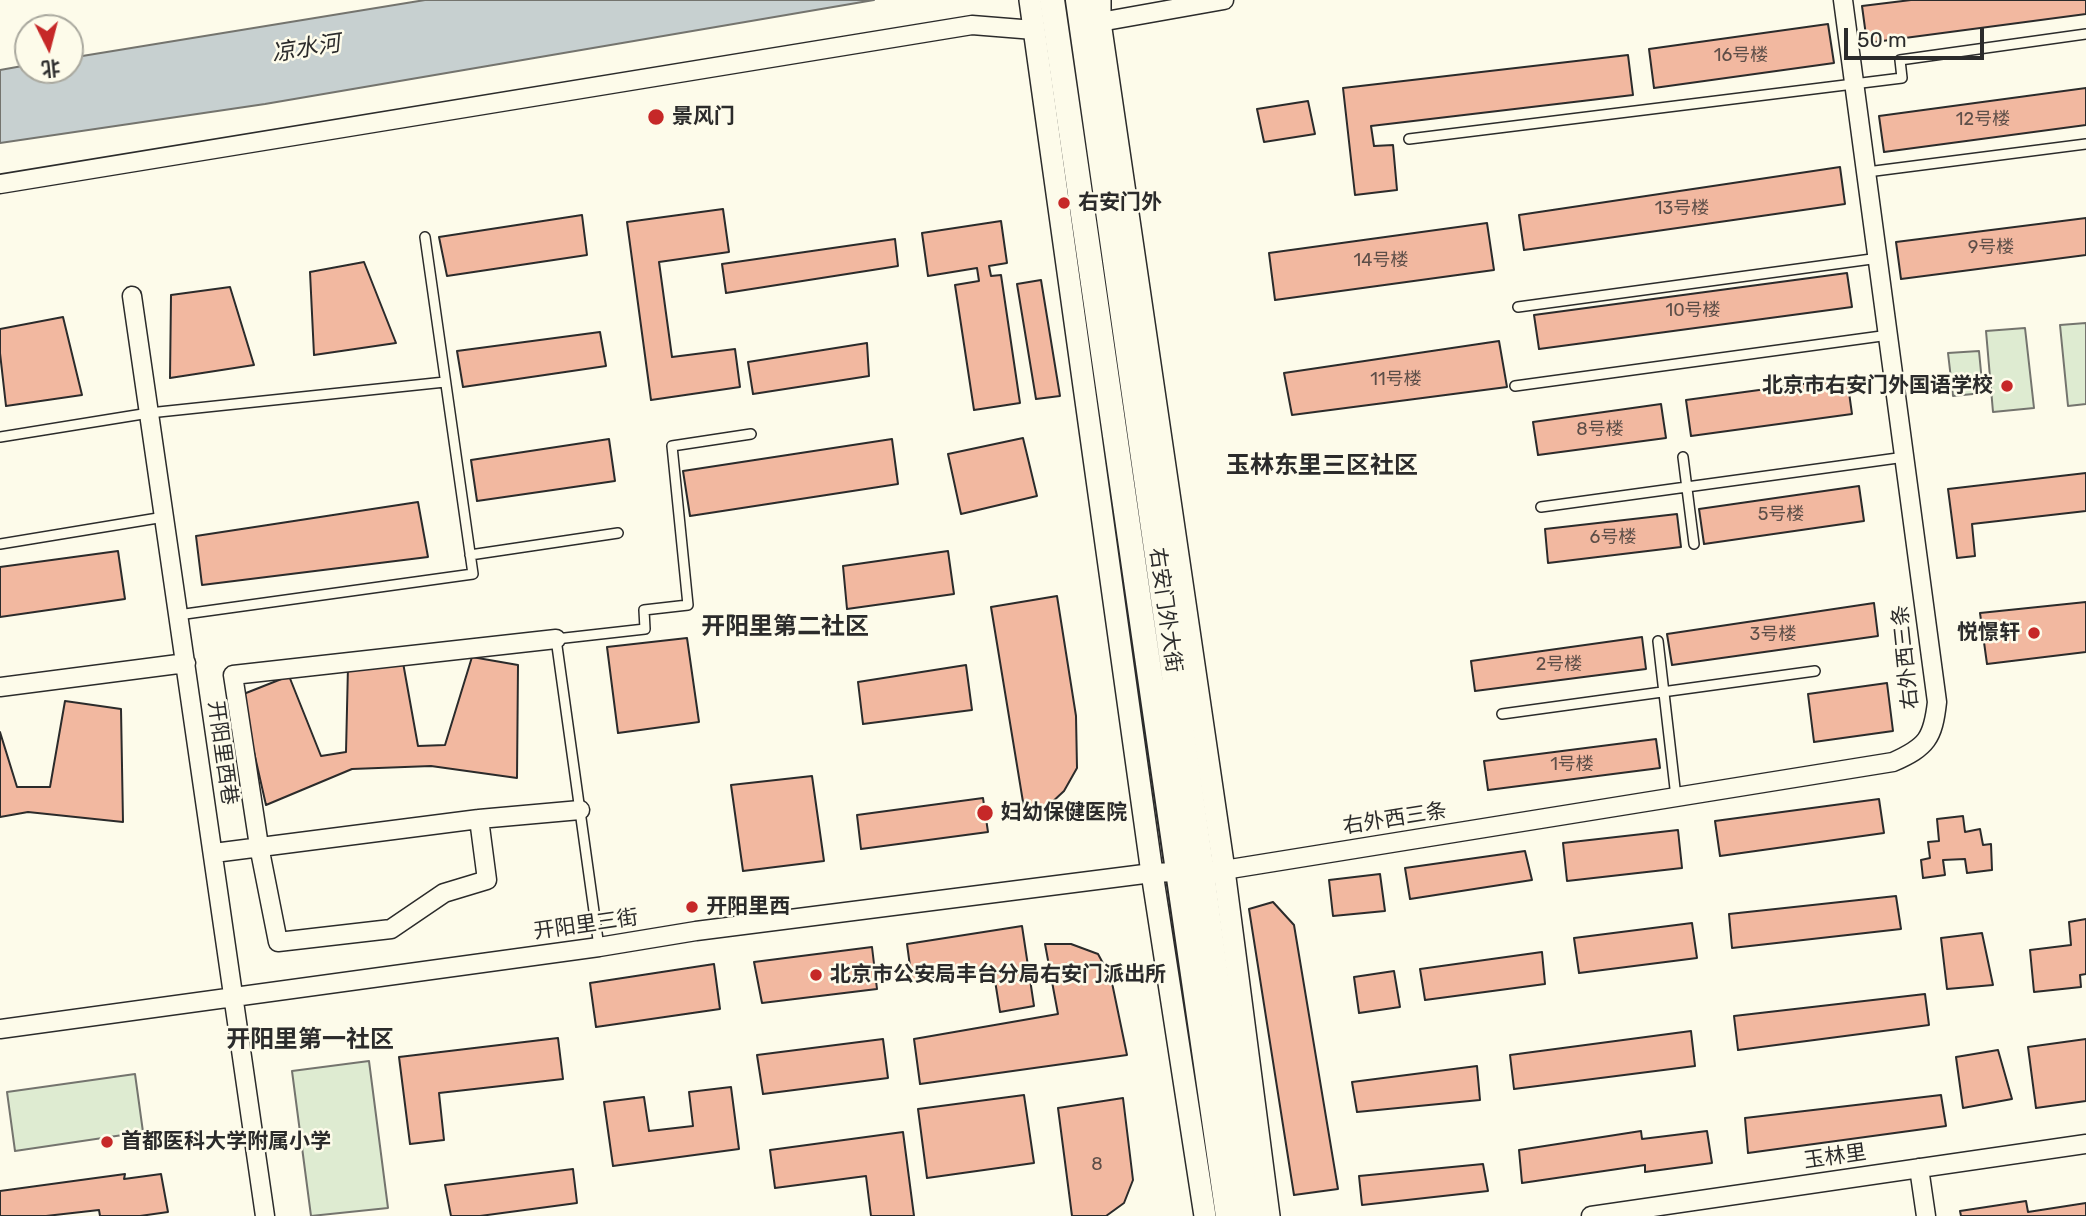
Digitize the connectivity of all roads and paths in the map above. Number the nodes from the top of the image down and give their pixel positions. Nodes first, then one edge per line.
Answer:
1 (1224, 0) edge
2 (1843, 0) edge
3 (1091, 6) edge
4 (1040, 10) edge
5 (2086, 34) edge
6 (1853, 84) junction
7 (1409, 139) dead end
8 (2086, 144) edge
9 (1867, 172) junction
10 (0, 184) edge
11 (425, 237) dead end
12 (1879, 258) junction
13 (132, 296) dead end
14 (1518, 307) dead end
15 (1889, 335) junction
16 (445, 382) junction
17 (1515, 386) dead end
18 (149, 413) junction
19 (751, 434) dead end
20 (0, 437) edge
21 (1683, 457) dead end
22 (1905, 457) junction
23 (1687, 488) junction
24 (1541, 507) dead end
25 (164, 517) junction
26 (618, 533) dead end
27 (0, 544) edge
28 (1694, 544) dead end
29 (470, 555) junction
30 (178, 615) junction
31 (556, 639) junction
32 (1658, 641) dead end
33 (186, 663) junction
34 (1815, 671) dead end
35 (0, 687) edge
36 (1664, 691) junction
37 (1502, 714) dead end
38 (1676, 797) junction
39 (580, 810) junction
40 (479, 820) junction
41 (259, 846) junction
42 (214, 853) junction
43 (1202, 872) junction
44 (1152, 873) junction
45 (599, 947) junction
46 (234, 996) junction
47 (0, 1029) edge
48 (2086, 1144) edge
49 (1919, 1168) junction
50 (265, 1216) edge
51 (1205, 1216) edge
52 (1228, 1216) edge
53 (1248, 1216) edge
54 (1269, 1216) edge
55 (1591, 1216) edge
56 (1926, 1216) edge

1 - 3 street
2 - 6 street, 右外西三条
3 - 43 main road, 右安门外大街
4 - 10 street
4 - 43 main road, 右安门外大街
4 - 44 street
5 - 6 lane
6 - 7 lane
6 - 9 street, 右外西三条
8 - 9 lane
9 - 12 street, 右外西三条
11 - 16 lane
12 - 14 lane
12 - 15 street, 右外西三条
13 - 18 street, 开阳里西巷
15 - 17 lane
15 - 22 street, 右外西三条
16 - 18 lane
16 - 29 lane
18 - 20 lane
18 - 25 street, 开阳里西巷
19 - 31 lane
21 - 23 lane
22 - 23 lane
22 - 38 street, 右外西三条
23 - 24 lane
23 - 28 lane
25 - 27 lane
25 - 30 street, 开阳里西巷
26 - 29 lane
29 - 30 lane
30 - 33 street, 开阳里西巷
31 - 39 lane
31 - 41 street
32 - 36 lane
33 - 35 street
33 - 42 street, 开阳里西巷
34 - 36 lane
36 - 37 lane
36 - 38 lane
38 - 43 street, 右外西三条
39 - 40 street
39 - 45 lane
40 - 41 street
40 - 41 street
41 - 42 street
42 - 46 street, 开阳里西巷
43 - 44 street, 开阳里三街
43 - 52 main road, 右安门外大街
43 - 53 main road, 右安门外大街
43 - 54 street
44 - 45 street, 开阳里三街
44 - 51 street
45 - 46 street, 开阳里三街
46 - 47 street, 开阳里三街
46 - 50 street, 开阳里西巷
48 - 49 street, 玉林里
49 - 55 street, 玉林里
49 - 56 street

